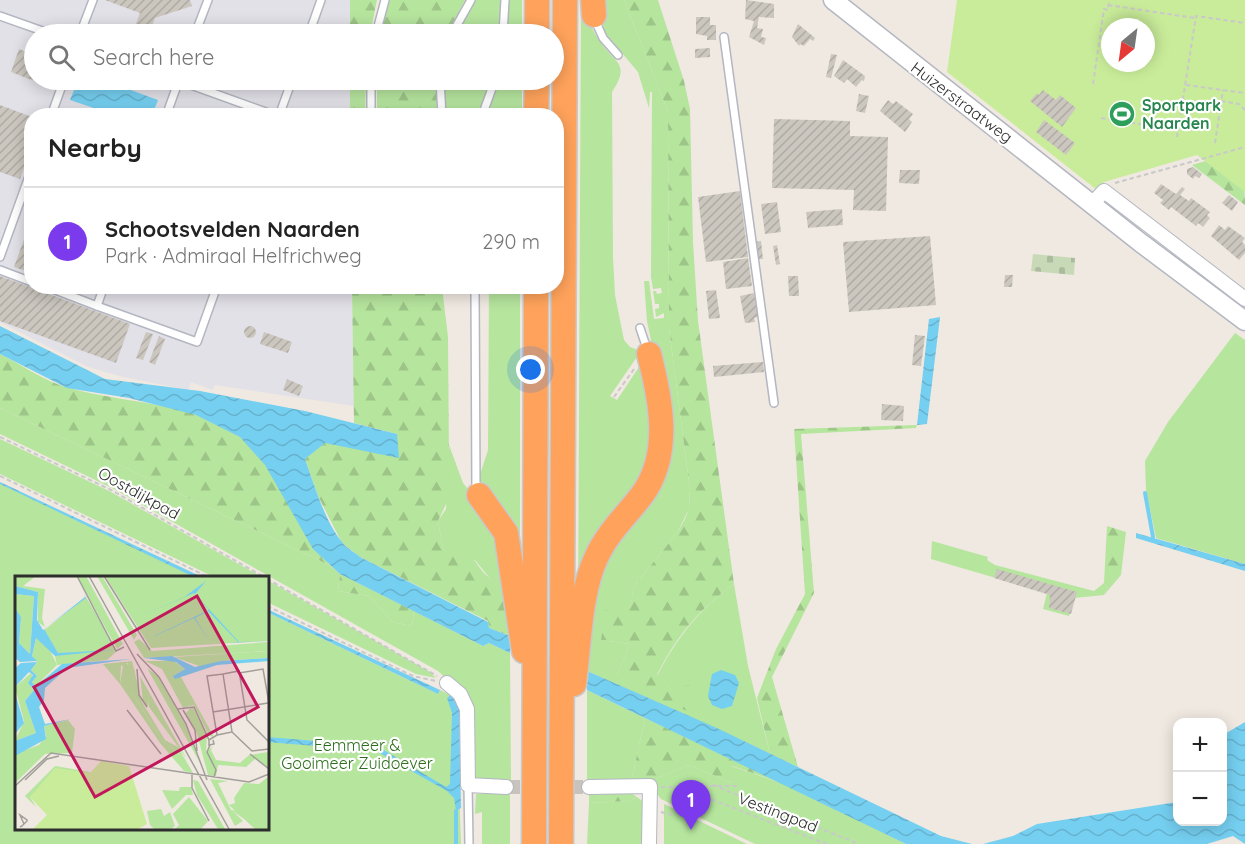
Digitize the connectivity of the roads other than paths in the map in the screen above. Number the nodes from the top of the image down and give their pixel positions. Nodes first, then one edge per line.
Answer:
1 (93, 0) edge
2 (208, 0) edge
3 (321, 0) edge
4 (385, 0) edge
5 (471, 0) edge
6 (506, 0) edge
7 (537, 0) edge
8 (565, 0) edge
9 (832, 0) edge
10 (594, 7) edge
11 (0, 16) edge
12 (24, 24) edge
13 (84, 24) edge
14 (199, 24) edge
15 (313, 24) edge
16 (379, 24) edge
17 (458, 24) edge
18 (503, 24) edge
19 (537, 24) edge
20 (724, 37) dead end
21 (618, 55) dead end
22 (60, 90) edge
23 (175, 90) edge
24 (206, 90) edge
25 (288, 90) edge
26 (371, 90) edge
27 (441, 90) edge
28 (491, 90) edge
29 (537, 90) edge
30 (54, 108) edge
31 (169, 108) edge
32 (256, 108) edge
33 (281, 108) edge
34 (371, 108) edge
35 (442, 108) edge
36 (485, 108) edge
37 (536, 108) edge
38 (24, 190) edge
39 (564, 195) edge
40 (1098, 198) junction
41 (0, 257) edge
42 (0, 270) edge
43 (24, 279) edge
44 (66, 294) edge
45 (101, 294) edge
46 (214, 294) edge
47 (475, 294) edge
48 (536, 294) edge
49 (563, 294) edge
50 (1245, 299) edge
51 (97, 306) junction
52 (1245, 321) edge
53 (640, 328) dead end
54 (648, 351) joint
55 (774, 403) dead end
56 (479, 495) joint
57 (447, 683) road end
58 (534, 700) junction
59 (561, 779) junction
60 (468, 785) junction
61 (506, 787) tunnel mouth
62 (589, 787) tunnel mouth
63 (469, 844) edge
64 (534, 844) edge
65 (561, 844) edge
66 (649, 844) edge

1 - 13 lane
2 - 14 lane
3 - 15 lane
4 - 16 lane
5 - 17 lane
6 - 18 lane
7 - 19 highway
8 - 39 highway
9 - 40 street, Huizerstraatweg
10 - 21 lane
11 - 12 lane
20 - 55 lane
22 - 30 lane
23 - 31 lane
24 - 32 lane
25 - 33 lane
26 - 34 lane
27 - 35 lane
28 - 36 lane
29 - 37 highway
38 - 41 lane
40 - 50 street, Huizerstraatweg
40 - 52 street, Huizerstraatweg
42 - 43 lane
44 - 51 lane
45 - 51 lane
46 - 51 lane
47 - 56 lane
48 - 58 highway
49 - 59 highway
53 - 54 lane
54 - 59 highway
56 - 58 highway
57 - 60 street
58 - 64 highway
59 - 65 highway
60 - 61 street
60 - 63 lane
62 - 66 street

